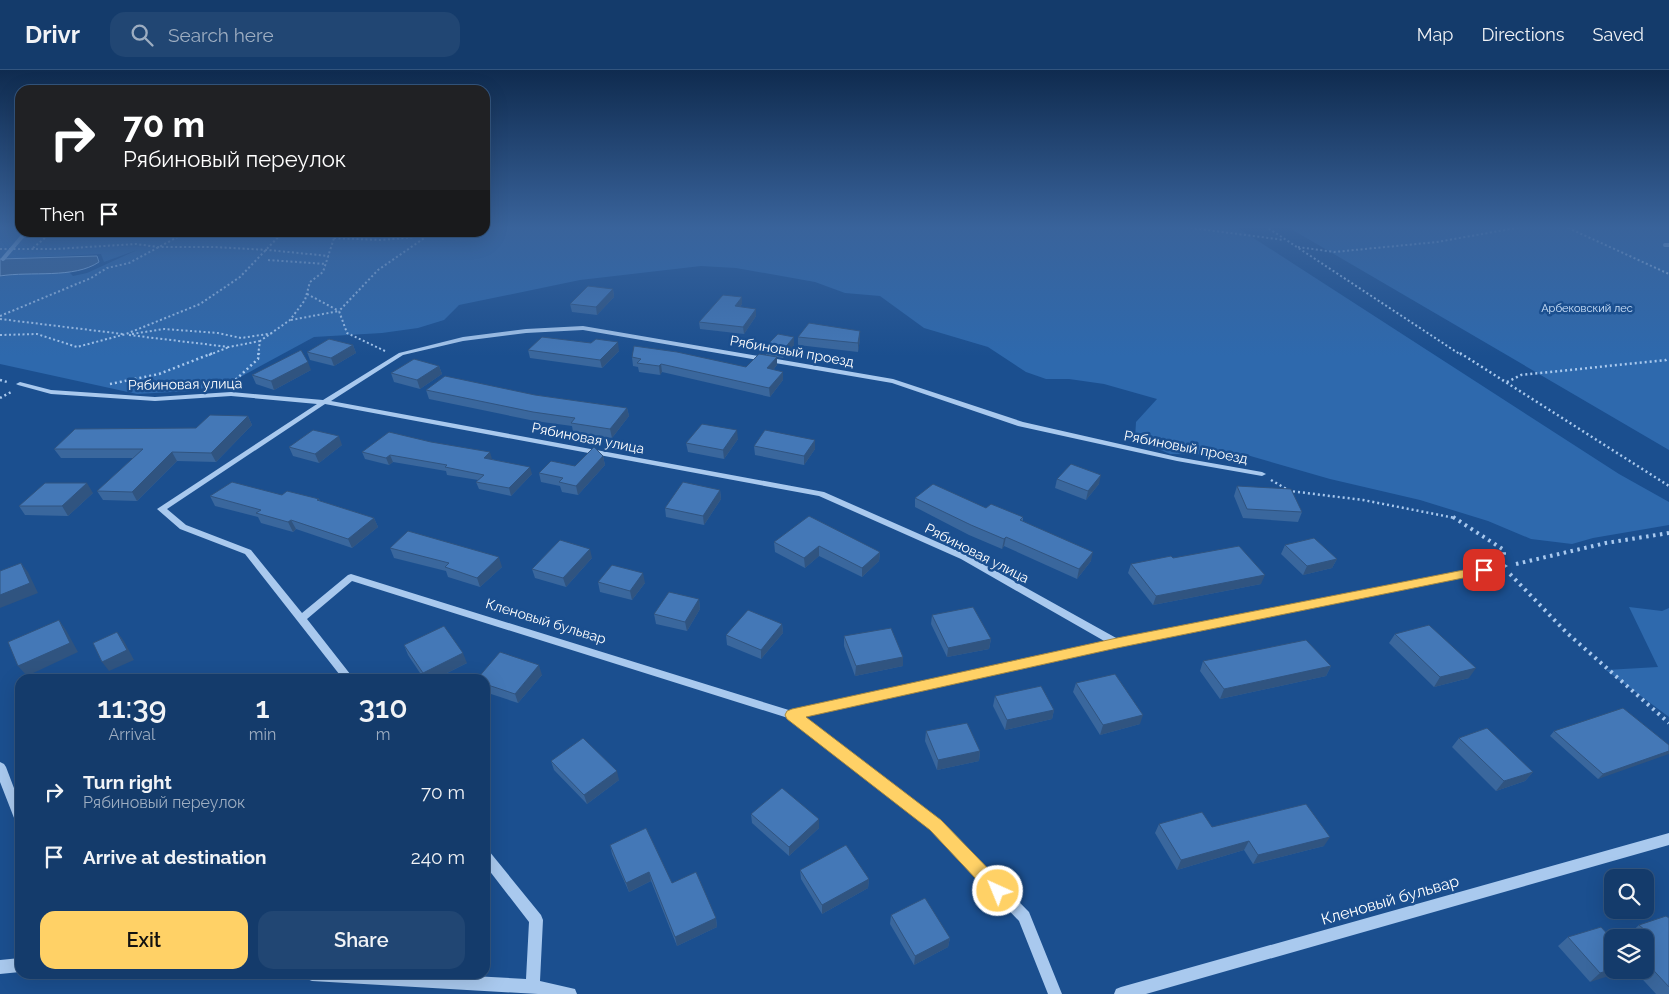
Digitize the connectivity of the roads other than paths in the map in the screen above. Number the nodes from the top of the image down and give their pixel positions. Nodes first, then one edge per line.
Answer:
1 (20, 384) dead end
2 (324, 402) junction
3 (1262, 474) road end
4 (1503, 566) road end
5 (302, 618) junction
6 (1117, 643) junction
7 (345, 674) edge
8 (792, 715) junction
9 (0, 766) edge
10 (15, 806) edge
11 (1669, 839) edge
12 (490, 861) edge
13 (15, 966) edge
14 (0, 967) edge
15 (404, 979) edge
16 (533, 986) junction
17 (570, 994) edge
18 (1055, 994) edge
19 (1120, 994) edge

1 - 2 street, Рябиновая улица
2 - 3 street, Рябиновый проезд
2 - 5 street, Рябиновый проезд
2 - 6 street, Рябиновая улица
4 - 6 street
5 - 7 street
5 - 8 street, Кленовый бульвар
6 - 8 street
8 - 18 street
9 - 10 street
11 - 19 street, Кленовый бульвар
12 - 16 street
13 - 14 street
15 - 16 street
16 - 17 street

